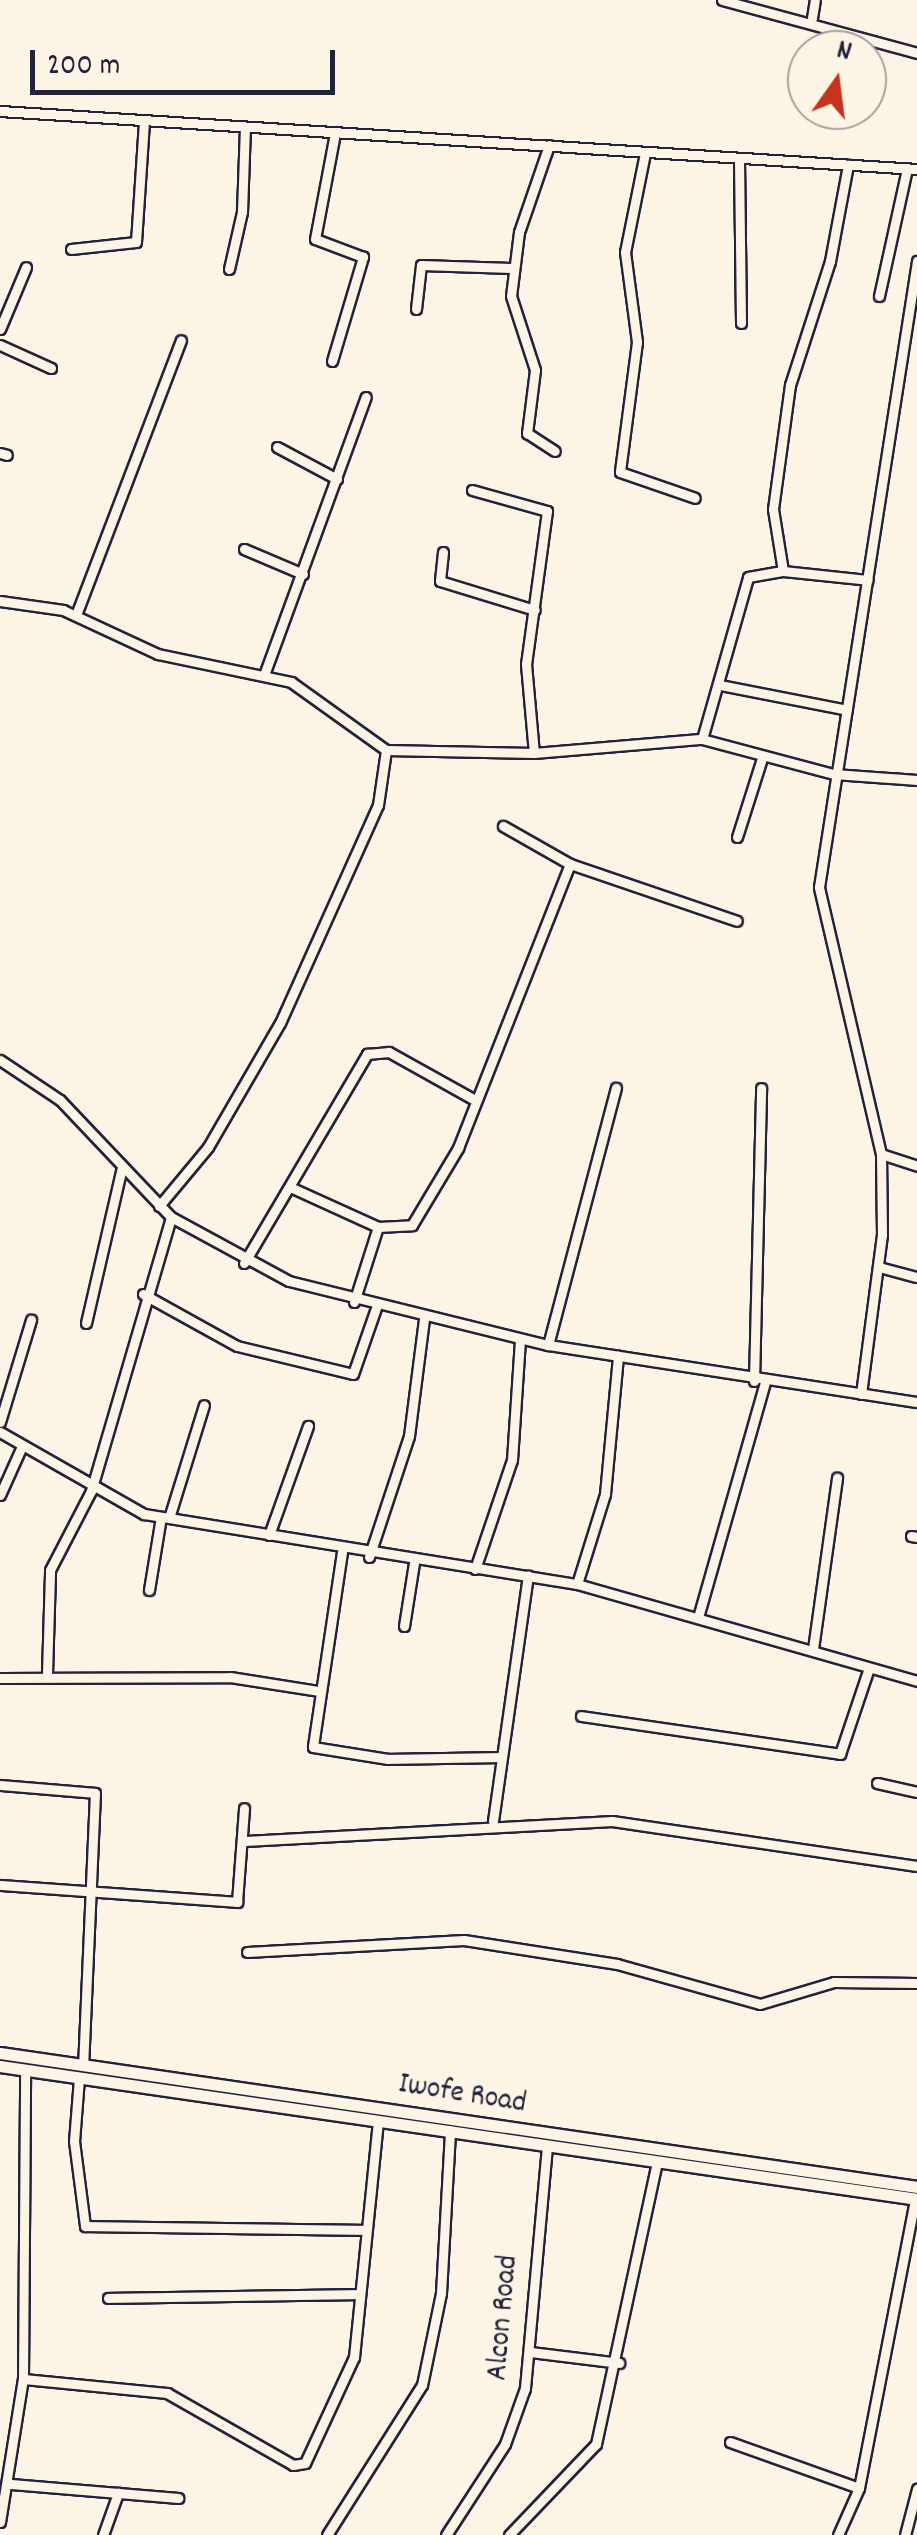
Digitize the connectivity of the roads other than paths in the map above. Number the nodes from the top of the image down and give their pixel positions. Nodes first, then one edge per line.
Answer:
1 (722, 0) edge
2 (815, 0) edge
3 (812, 18) junction
4 (917, 53) edge
5 (0, 111) edge
6 (144, 121) junction
7 (244, 128) junction
8 (336, 134) junction
9 (549, 146) junction
10 (645, 153) junction
11 (739, 159) junction
12 (848, 166) junction
13 (912, 170) edge
14 (71, 249) dead end
15 (917, 261) edge
16 (26, 266) dead end
17 (511, 268) junction
18 (229, 269) dead end
19 (879, 296) dead end
20 (416, 309) dead end
21 (741, 322) dead end
22 (0, 329) edge
23 (181, 340) dead end
24 (0, 346) edge
25 (332, 360) dead end
26 (51, 368) dead end
27 (366, 396) dead end
28 (278, 447) dead end
29 (554, 451) dead end
30 (337, 479) junction
31 (472, 490) dead end
32 (695, 498) dead end
33 (244, 549) dead end
34 (443, 552) dead end
35 (783, 571) junction
36 (303, 574) junction
37 (868, 580) junction
38 (0, 601) edge
39 (535, 610) junction
40 (76, 614) junction
41 (264, 675) junction
42 (720, 684) junction
43 (846, 710) junction
44 (702, 740) junction
45 (386, 750) junction
46 (534, 753) junction
47 (762, 758) junction
48 (834, 774) junction
49 (917, 780) edge
50 (503, 826) dead end
51 (737, 837) dead end
52 (570, 864) junction
53 (737, 921) dead end
54 (0, 1060) edge
55 (616, 1088) dead end
56 (761, 1088) dead end
57 (473, 1099) junction
58 (881, 1154) junction
59 (122, 1166) junction
60 (917, 1166) edge
61 (290, 1187) junction
62 (160, 1206) junction
63 (170, 1217) junction
64 (378, 1227) junction
65 (244, 1262) junction
66 (879, 1266) junction
67 (917, 1276) edge
68 (142, 1294) junction
69 (354, 1302) junction
70 (376, 1308) junction
71 (424, 1319) junction
72 (31, 1320) dead end
73 (86, 1323) dead end
74 (520, 1338) junction
75 (548, 1345) junction
76 (618, 1356) junction
77 (759, 1382) junction
78 (861, 1394) junction
79 (917, 1402) edge
80 (204, 1405) dead end
81 (0, 1422) edge
82 (308, 1426) dead end
83 (0, 1432) edge
84 (22, 1446) junction
85 (837, 1478) dead end
86 (91, 1491) junction
87 (0, 1495) edge
88 (165, 1517) junction
89 (268, 1535) junction
90 (342, 1552) junction
91 (369, 1557) junction
92 (414, 1563) junction
93 (476, 1569) junction
94 (528, 1575) junction
95 (577, 1584) junction
96 (148, 1590) dead end
97 (699, 1614) junction
98 (404, 1626) dead end
99 (813, 1650) junction
100 (869, 1668) junction
101 (47, 1674) junction
102 (0, 1678) edge
103 (917, 1681) edge
104 (318, 1690) junction
105 (581, 1716) dead end
106 (499, 1757) junction
107 (877, 1784) dead end
108 (0, 1785) edge
109 (917, 1792) edge
110 (244, 1808) dead end
111 (493, 1821) junction
112 (244, 1841) junction
113 (917, 1866) edge
114 (0, 1886) edge
115 (94, 1888) junction
116 (246, 1952) dead end
117 (917, 1983) edge
118 (0, 2053) edge
119 (0, 2066) edge
120 (25, 2070) junction
121 (81, 2071) junction
122 (378, 2121) junction
123 (450, 2130) junction
124 (548, 2145) junction
125 (657, 2161) junction
126 (916, 2195) edge
127 (366, 2230) junction
128 (359, 2294) junction
129 (108, 2298) dead end
130 (530, 2352) junction
131 (619, 2364) junction
132 (23, 2379) junction
133 (730, 2442) dead end
134 (11, 2484) junction
135 (860, 2488) junction
136 (917, 2489) edge
137 (118, 2493) junction
138 (4, 2494) edge
139 (178, 2498) dead end
140 (0, 2522) edge
141 (103, 2535) edge
142 (327, 2535) edge
143 (446, 2535) edge
144 (509, 2535) edge
145 (838, 2535) edge
146 (906, 2535) edge

1 - 3 street
2 - 3 street
3 - 4 street
5 - 6 street
6 - 7 street
6 - 14 street
7 - 8 street
7 - 18 street
8 - 9 street
8 - 25 street
9 - 10 street
9 - 17 street
10 - 11 street
10 - 32 street
11 - 12 street
11 - 21 street
12 - 13 street
12 - 35 street
13 - 19 street
15 - 37 street
16 - 22 street
17 - 20 street
17 - 29 street
23 - 40 street
24 - 26 street
27 - 30 street
28 - 30 street
30 - 36 street
31 - 39 street
33 - 36 street
34 - 39 street
35 - 37 street
35 - 42 street
36 - 41 street
37 - 43 street
38 - 40 street
39 - 46 street
40 - 41 street
41 - 45 street
42 - 43 street
42 - 44 street
43 - 48 street
44 - 46 street
44 - 47 street
45 - 46 street
45 - 62 street
47 - 48 street
47 - 51 street
48 - 49 street
48 - 58 street
50 - 52 street
52 - 53 street
52 - 57 street
54 - 59 street
55 - 75 street
56 - 77 street
57 - 61 street
57 - 64 street
58 - 60 street
58 - 66 street
59 - 62 street
59 - 73 street
61 - 64 street
61 - 65 street
62 - 63 street
63 - 65 street
63 - 68 street
64 - 69 street
65 - 69 street
66 - 67 street
66 - 78 street
68 - 70 street
68 - 86 street
69 - 70 street
70 - 71 street
71 - 74 street
71 - 91 street
72 - 81 street
74 - 75 street
74 - 93 street
75 - 76 street
76 - 77 street
76 - 95 street
77 - 78 street
77 - 97 street
78 - 79 street
80 - 88 street
82 - 89 street
83 - 84 street
84 - 86 street
84 - 87 street
85 - 99 street
86 - 88 street
86 - 101 street
88 - 89 street
88 - 96 street
89 - 90 street
90 - 91 street
90 - 104 street
91 - 92 street
92 - 93 street
92 - 98 street
93 - 94 street
94 - 95 street
94 - 106 street
95 - 97 street
97 - 99 street
99 - 100 street
100 - 103 street
100 - 105 street
101 - 102 street
101 - 104 street
104 - 106 street
106 - 111 street
107 - 109 street
108 - 115 street
110 - 112 street
111 - 112 street
111 - 113 street
112 - 115 street
114 - 115 street
115 - 121 street
116 - 117 street
118 - 121 street, Iwofe Road
119 - 120 street, Iwofe Road
120 - 121 street, Iwofe Road
120 - 132 street
121 - 122 street, Iwofe Road
121 - 126 street, Iwofe Road
121 - 127 street
122 - 123 street, Iwofe Road
122 - 127 street
123 - 124 street, Iwofe Road
123 - 142 street
124 - 125 street, Iwofe Road
124 - 130 street, Alcon Road
125 - 126 street, Iwofe Road
125 - 131 street
126 - 135 street
127 - 128 street
128 - 129 street
128 - 132 street
130 - 131 street
130 - 143 street, Alcon Road
131 - 144 street
132 - 134 street
133 - 135 street
134 - 137 street
134 - 138 street
135 - 145 street
136 - 146 street
137 - 139 street
137 - 141 street
138 - 140 street

